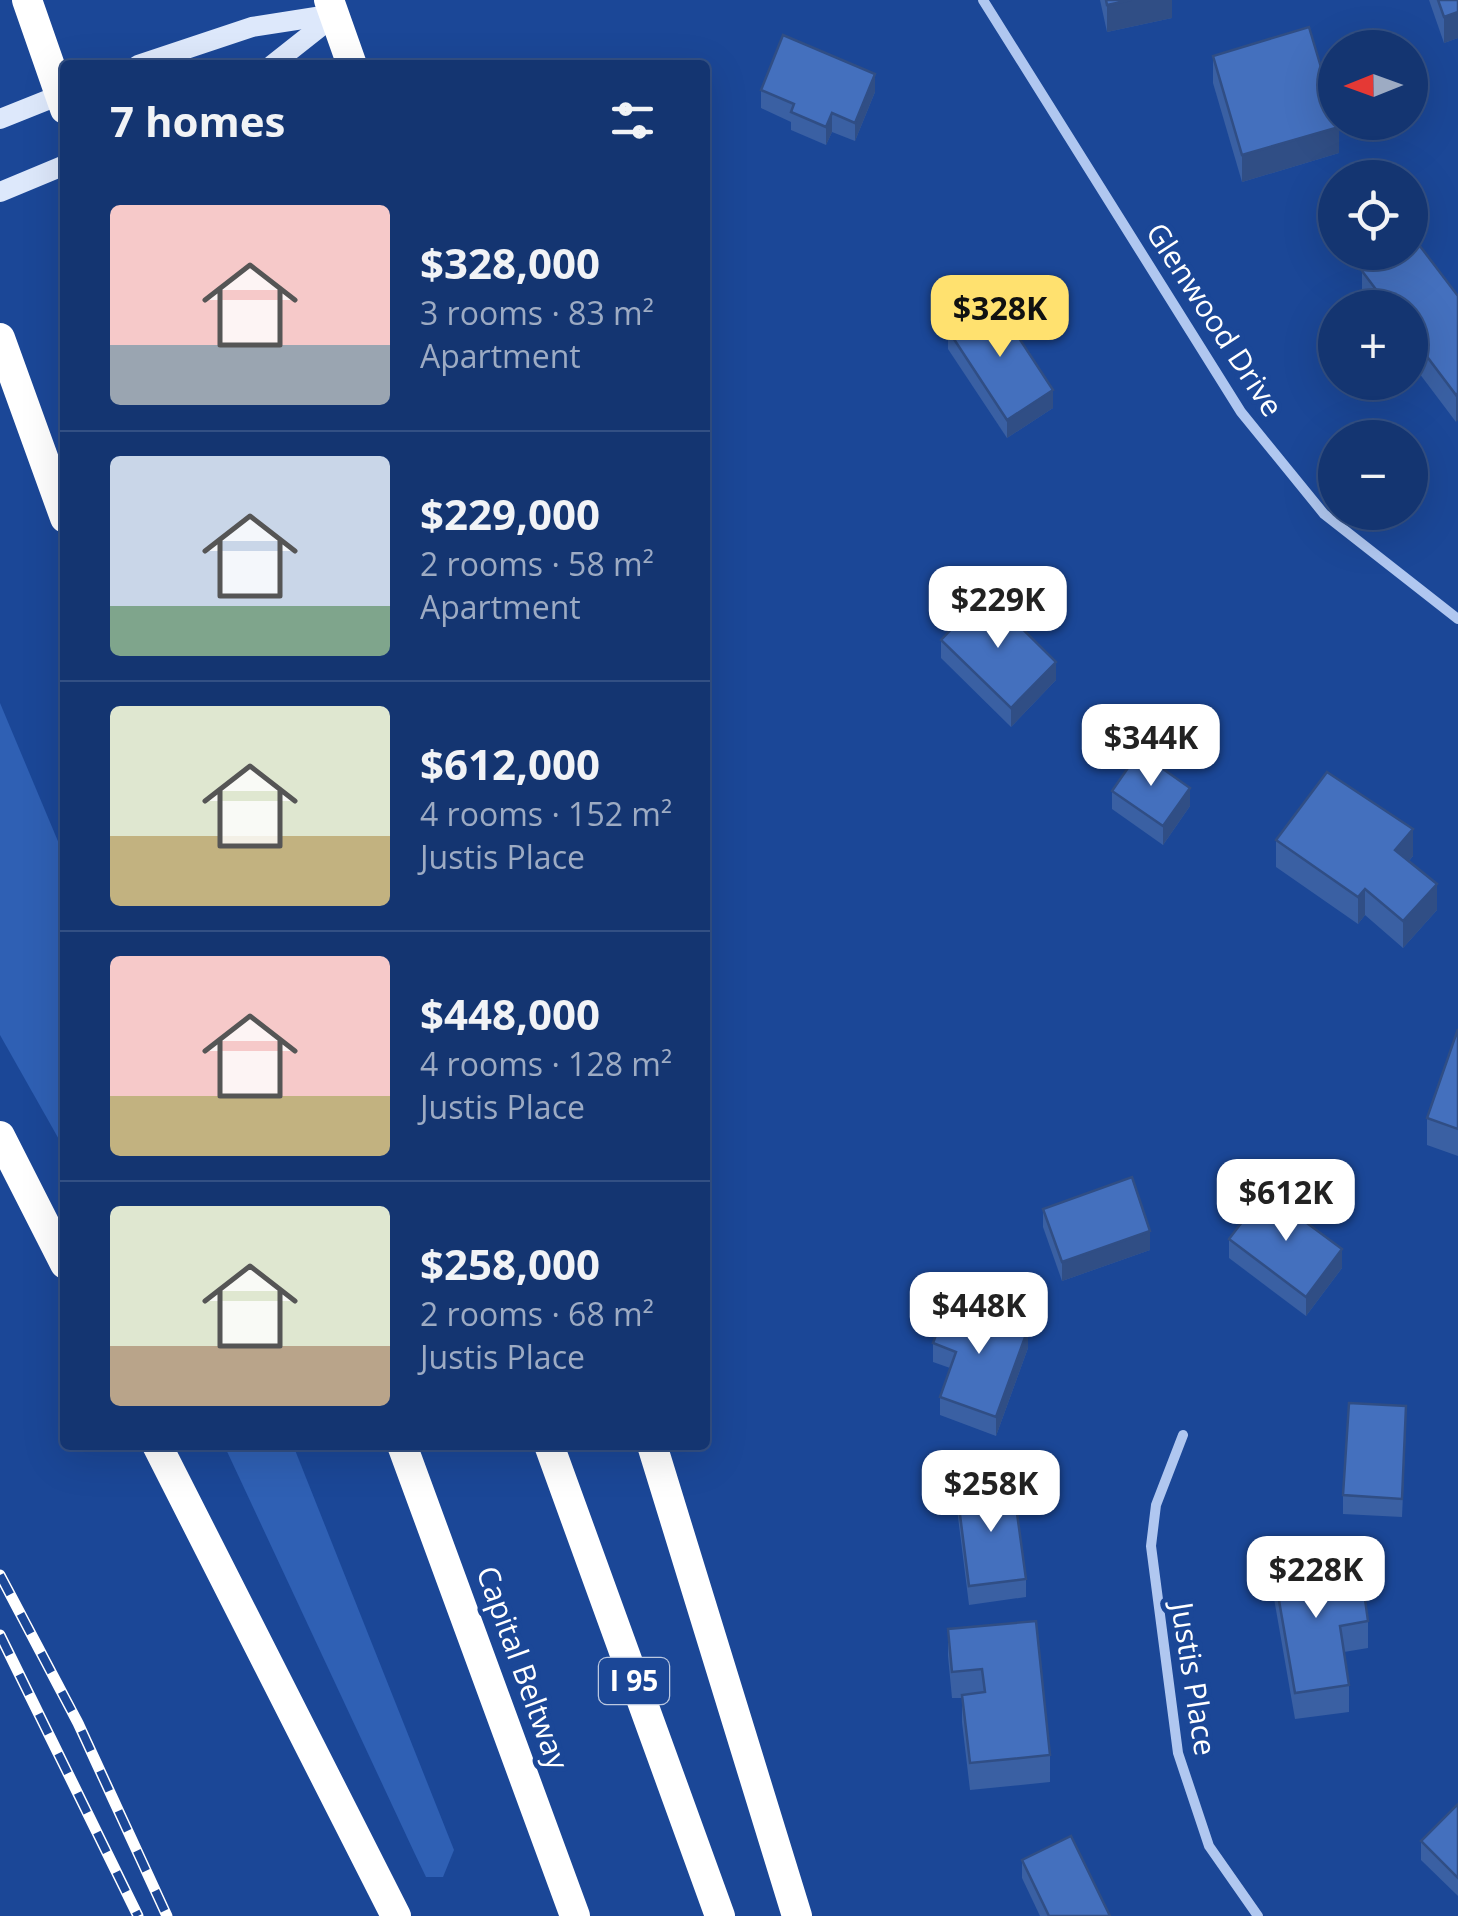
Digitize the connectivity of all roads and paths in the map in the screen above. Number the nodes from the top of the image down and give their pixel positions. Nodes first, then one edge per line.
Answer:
1 (27, 0) edge
2 (983, 0) edge
3 (332, 7) edge
4 (153, 60) edge
5 (277, 60) edge
6 (350, 60) edge
7 (60, 95) edge
8 (60, 96) edge
9 (0, 119) edge
10 (60, 167) edge
11 (0, 192) edge
12 (0, 338) edge
13 (60, 504) edge
14 (1458, 620) edge
15 (0, 1136) edge
16 (60, 1254) edge
17 (1183, 1435) dead end
18 (160, 1450) edge
19 (404, 1450) edge
20 (550, 1450) edge
21 (654, 1450) edge
22 (396, 1916) edge
23 (575, 1916) edge
24 (720, 1916) edge
25 (797, 1916) edge
26 (1258, 1916) edge

1 - 7 highway, bridge
2 - 14 street, Glenwood Drive
3 - 4 main road
3 - 5 main road
3 - 6 highway
8 - 9 main road
10 - 11 main road
12 - 13 highway
15 - 16 highway
17 - 26 street, Justis Place
18 - 22 highway
19 - 23 highway, Capital Beltway
20 - 24 highway, I 95
21 - 25 highway

